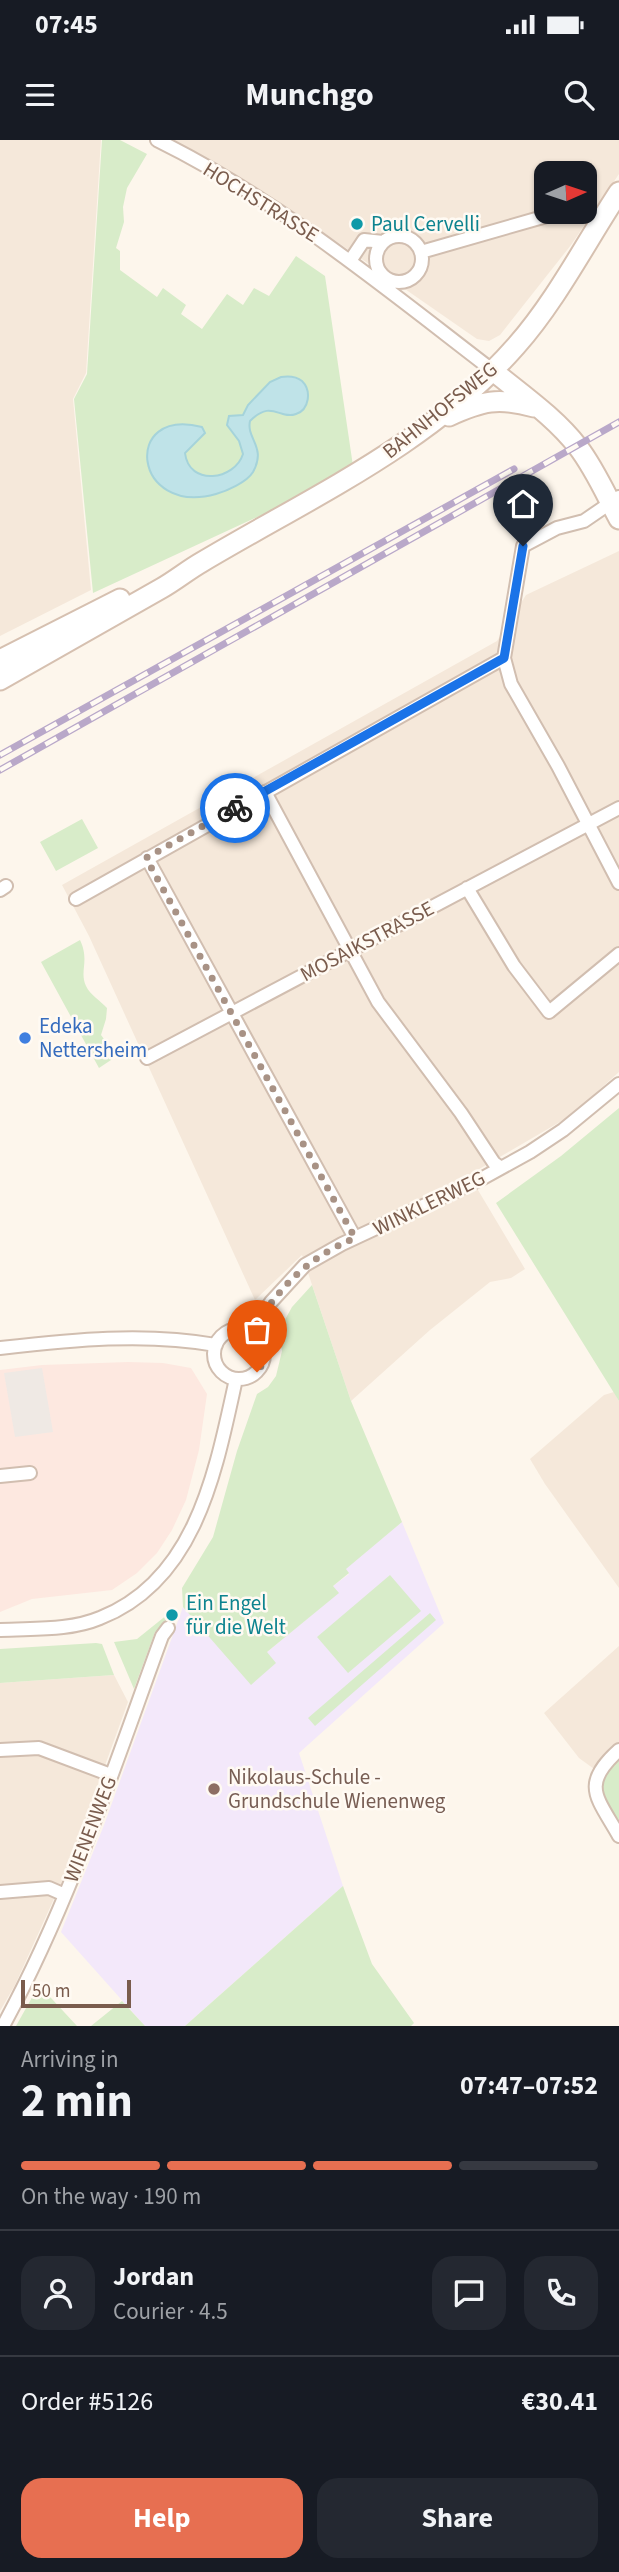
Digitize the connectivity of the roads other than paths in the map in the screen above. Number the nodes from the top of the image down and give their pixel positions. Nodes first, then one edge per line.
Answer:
1 (157, 140) edge
2 (619, 192) edge
3 (534, 220) edge
4 (383, 243) junction
5 (421, 253) junction
6 (350, 261) junction
7 (492, 370) junction
8 (537, 408) junction
9 (420, 432) junction
10 (616, 506) edge
11 (201, 562) junction
12 (504, 658) junction
13 (0, 660) edge
14 (0, 680) edge
15 (265, 792) junction
16 (619, 808) edge
17 (588, 824) junction
18 (146, 858) junction
19 (619, 883) edge
20 (467, 888) junction
21 (76, 898) dead end
22 (350, 950) junction
23 (619, 954) edge
24 (232, 1014) junction
25 (147, 1058) dead end
26 (619, 1084) edge
27 (501, 1168) junction
28 (355, 1238) junction
29 (251, 1332) junction
30 (216, 1345) junction
31 (0, 1348) edge
32 (236, 1379) junction
33 (30, 1473) dead end
34 (0, 1476) edge
35 (168, 1628) dead end
36 (0, 1630) edge
37 (0, 1750) edge
38 (619, 1751) edge
39 (111, 1775) junction
40 (619, 1836) edge
41 (0, 1892) edge
42 (65, 1895) junction
43 (3, 2026) edge

1 - 6 street, HOCHSTRASSE
2 - 7 main road, BAHNHOFSWEG
3 - 5 street
4 - 5 street
4 - 5 street
4 - 6 street
6 - 7 street, HOCHSTRASSE
7 - 8 main road
7 - 9 main road, BAHNHOFSWEG
8 - 9 main road
8 - 10 main road
9 - 11 main road, BAHNHOFSWEG
10 - 12 street
11 - 13 main road, BAHNHOFSWEG
11 - 14 main road, BAHNHOFSWEG
12 - 15 street
12 - 17 street
15 - 18 street
15 - 22 street
16 - 17 street, MOSAIKSTRASSE
17 - 19 street
17 - 20 street, MOSAIKSTRASSE
18 - 21 street
18 - 24 street
20 - 22 street, MOSAIKSTRASSE
20 - 23 street
22 - 24 street, MOSAIKSTRASSE
22 - 27 street
24 - 25 street, MOSAIKSTRASSE
24 - 28 street
26 - 27 street, WINKLERWEG
27 - 28 street, WINKLERWEG
28 - 29 street, WINKLERWEG
29 - 30 street
29 - 32 street
30 - 31 street
30 - 32 street
32 - 36 street
33 - 34 street
35 - 39 street, WIENENWEG
37 - 39 street
38 - 40 street
39 - 42 street, WIENENWEG
41 - 42 street
42 - 43 street, WIENENWEG

